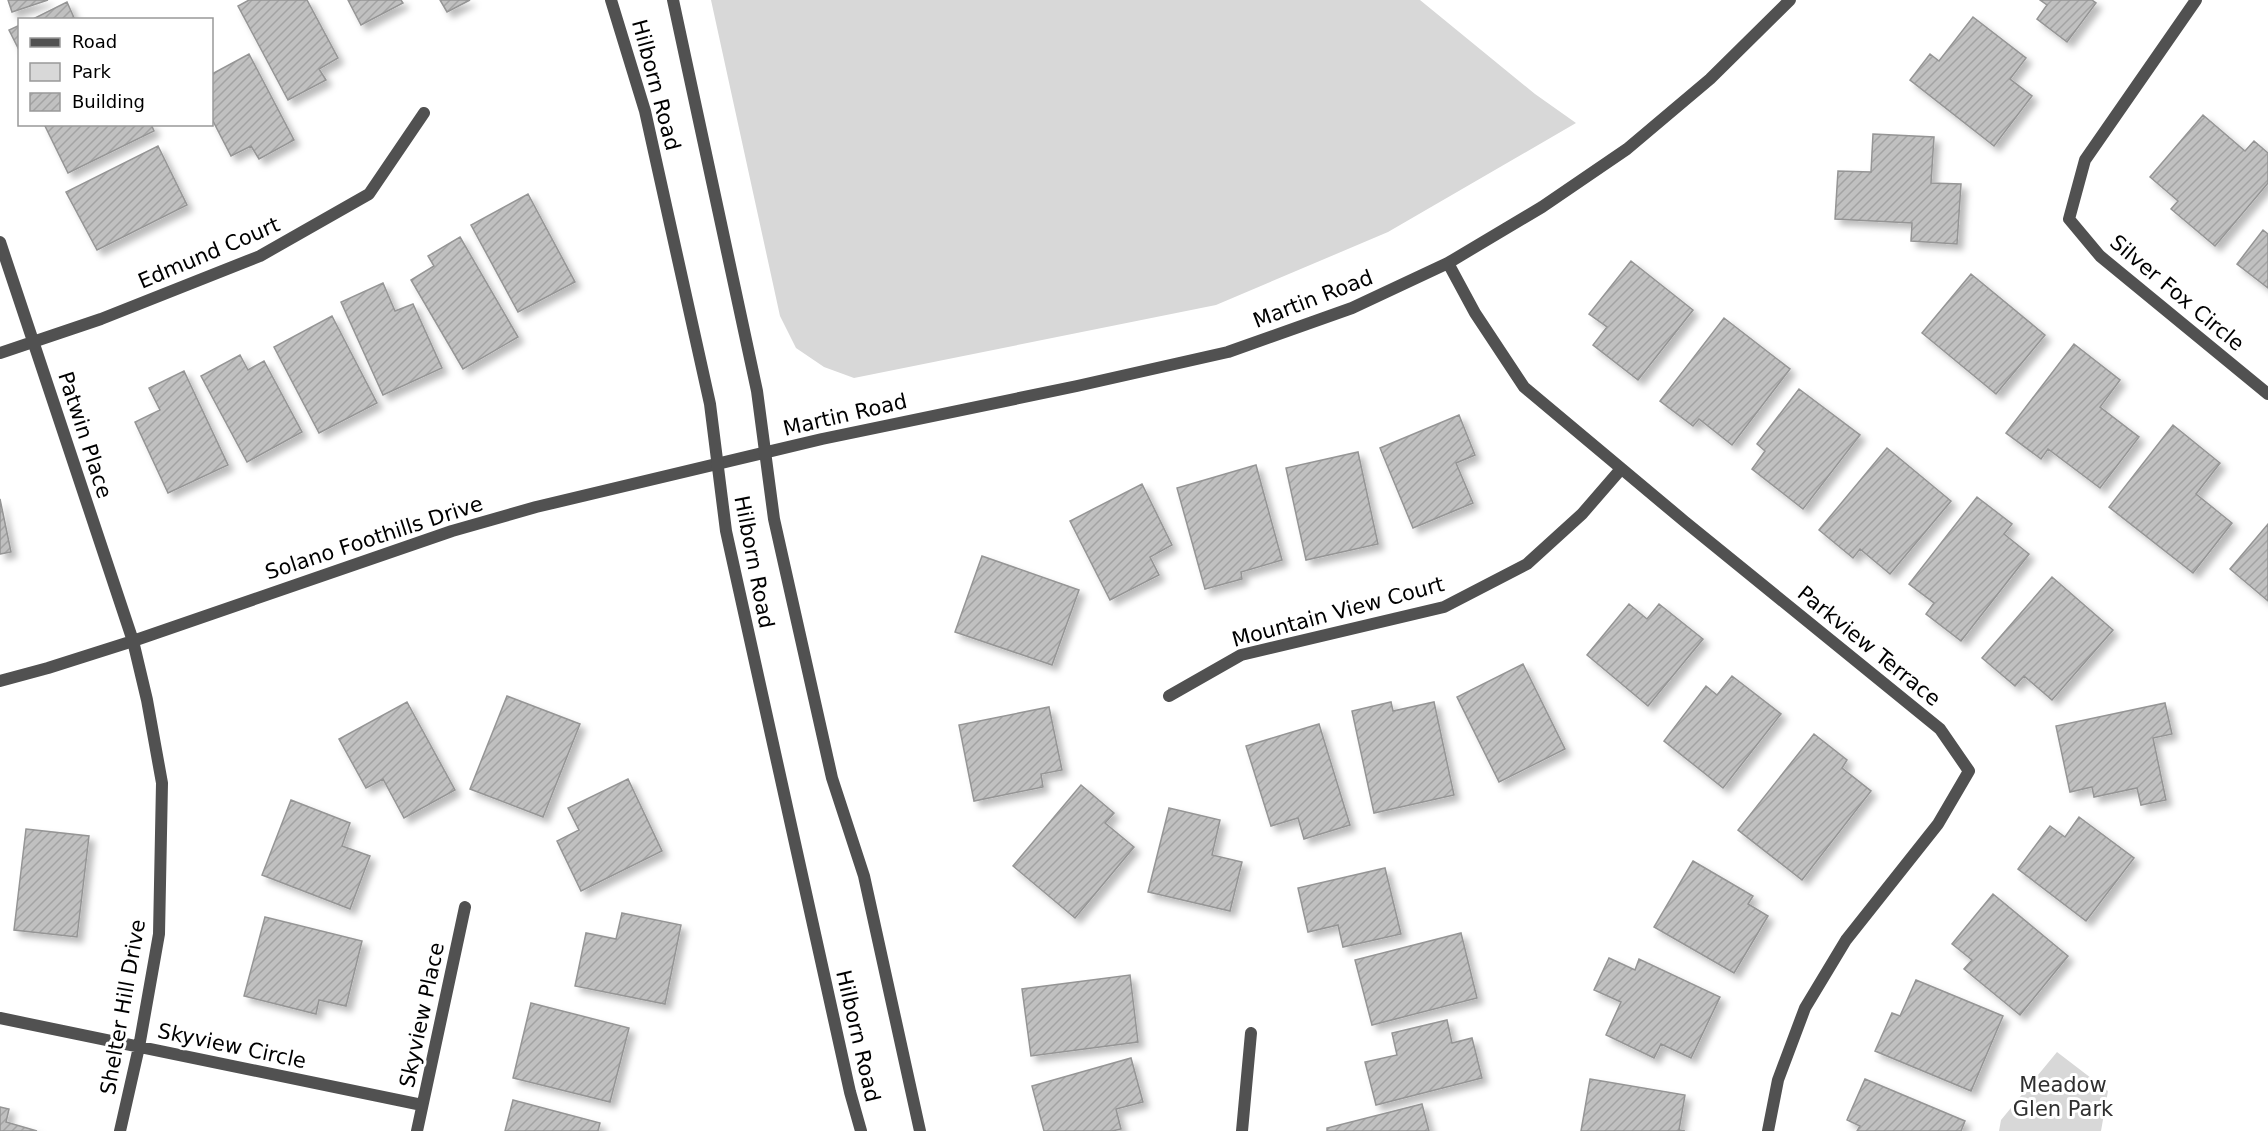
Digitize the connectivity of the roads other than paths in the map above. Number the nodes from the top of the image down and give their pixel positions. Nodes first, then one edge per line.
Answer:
1 (611, 0) edge
2 (673, 0) edge
3 (1790, 0) edge
4 (2196, 0) edge
5 (424, 113) dead end
6 (0, 242) edge
7 (1448, 263) junction
8 (34, 343) junction
9 (0, 353) edge
10 (2268, 394) edge
11 (766, 453) junction
12 (717, 465) junction
13 (1621, 469) junction
14 (133, 641) junction
15 (0, 681) edge
16 (1169, 696) dead end
17 (465, 907) dead end
18 (0, 1018) edge
19 (1251, 1034) dead end
20 (139, 1047) junction
21 (422, 1105) junction
22 (120, 1131) edge
23 (417, 1131) edge
24 (861, 1131) edge
25 (920, 1131) edge
26 (1242, 1131) edge
27 (1768, 1131) edge

1 - 12 street, Hilborn Road
2 - 11 street, Hilborn Road
3 - 7 street, Martin Road
4 - 10 street, Silver Fox Circle
5 - 8 street, Edmund Court
6 - 8 street, Patwin Place
7 - 11 street, Martin Road
7 - 13 street, Parkview Terrace
8 - 9 street, Edmund Court
8 - 14 street, Patwin Place
11 - 12 street, Solano Foothills Drive
11 - 25 street, Hilborn Road
12 - 14 street, Solano Foothills Drive
12 - 24 street, Hilborn Road
13 - 16 street, Mountain View Court
13 - 27 street, Parkview Terrace
14 - 15 street, Solano Foothills Drive
14 - 20 street, Shelter Hill Drive
17 - 21 street, Skyview Place
18 - 20 street, Skyview Circle
19 - 26 street
20 - 21 street, Skyview Circle
20 - 22 street, Shelter Hill Drive
21 - 23 street, Skyview Place

